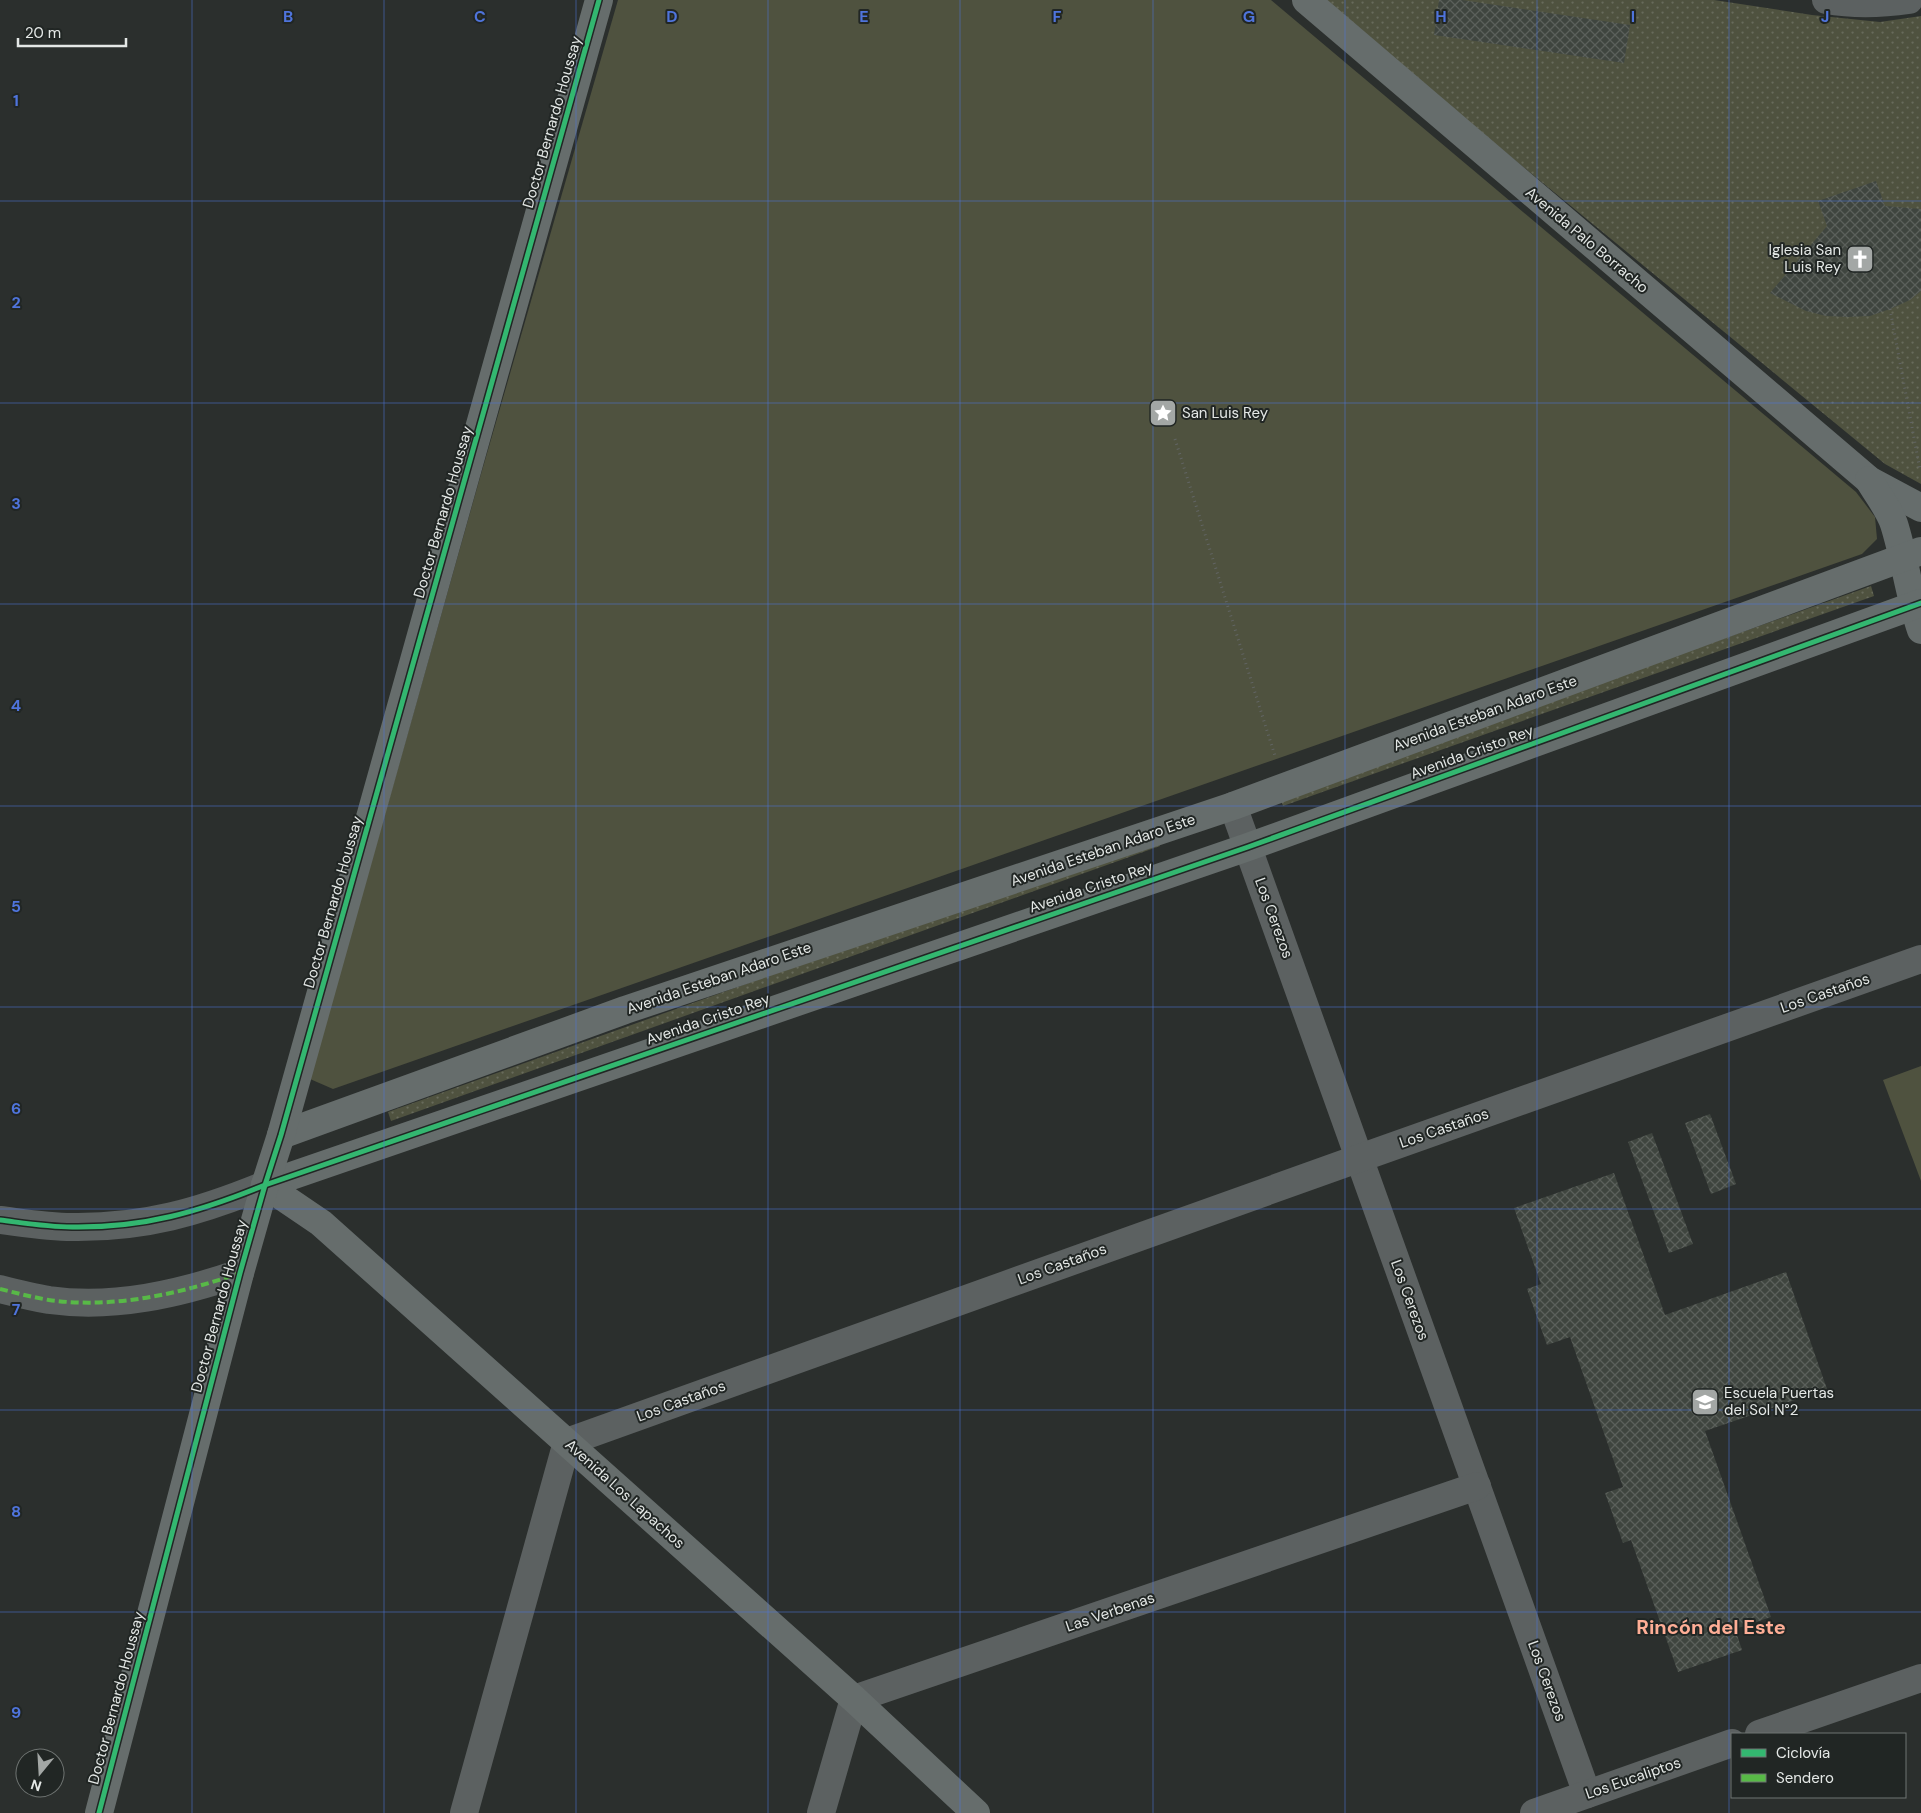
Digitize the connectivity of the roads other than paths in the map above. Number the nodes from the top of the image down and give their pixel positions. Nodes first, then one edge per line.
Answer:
1 (599, 0) edge
2 (1306, 0) edge
3 (1826, 0) edge
4 (1909, 0) edge
5 (1869, 480) junction
6 (1921, 508) edge
7 (1912, 555) edge
8 (1918, 613) edge
9 (1233, 806) junction
10 (1248, 847) junction
11 (1921, 959) edge
12 (281, 1135) junction
13 (1360, 1158) junction
14 (265, 1185) junction
15 (0, 1220) edge
16 (240, 1273) junction
17 (0, 1290) edge
18 (567, 1442) junction
19 (1477, 1486) junction
20 (1921, 1678) edge
21 (854, 1699) junction
22 (1762, 1733) edge
23 (1731, 1743) edge
24 (1587, 1794) junction
25 (99, 1813) edge
26 (464, 1813) edge
27 (822, 1813) edge
28 (976, 1813) edge
29 (1534, 1813) edge

1 - 12 street, Doctor Bernardo Houssay
2 - 5 street, Avenida Palo Borracho
3 - 4 street
5 - 6 street, Avenida Palo Borracho
5 - 7 street, Avenida Palo Borracho
7 - 8 street, Avenida Palo Borracho
7 - 9 street, Avenida Esteban Adaro Este
8 - 10 street, Avenida Cristo Rey
9 - 10 street, Los Cerezos
9 - 12 street, Avenida Esteban Adaro Este
10 - 13 street, Los Cerezos
10 - 14 street, Avenida Cristo Rey
11 - 13 street, Los Castaños
12 - 14 street, Doctor Bernardo Houssay
13 - 18 street, Los Castaños
13 - 19 street, Los Cerezos
14 - 15 street
14 - 16 street, Doctor Bernardo Houssay
14 - 18 street, Avenida Los Lapachos
16 - 17 street
16 - 25 street, Doctor Bernardo Houssay
18 - 21 street, Avenida Los Lapachos
18 - 26 street
19 - 21 street, Las Verbenas
19 - 24 street, Los Cerezos
20 - 22 street
21 - 27 street
21 - 28 street, Avenida Los Lapachos
23 - 24 street, Los Eucaliptos
24 - 29 street, Los Eucaliptos

